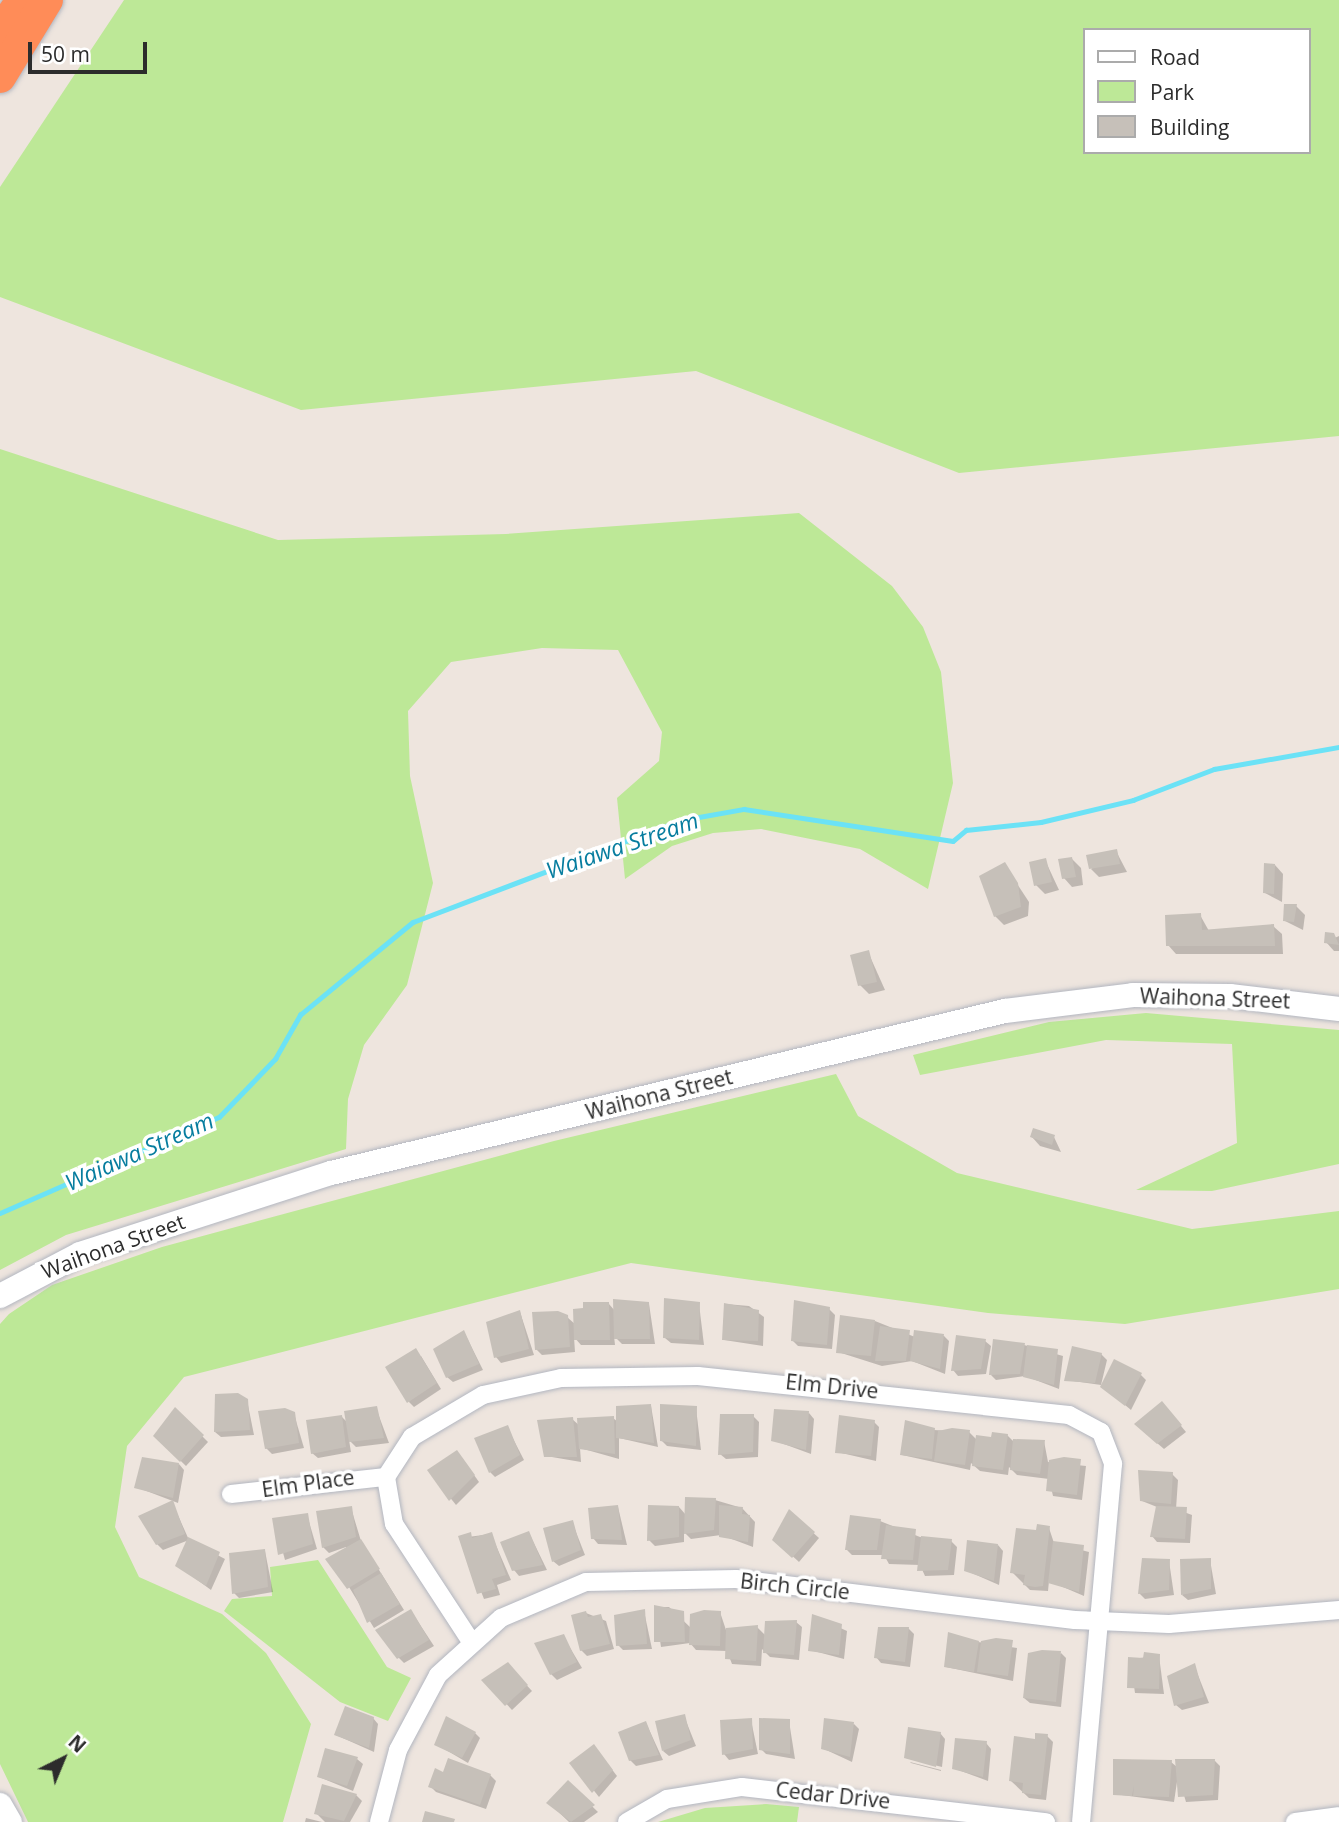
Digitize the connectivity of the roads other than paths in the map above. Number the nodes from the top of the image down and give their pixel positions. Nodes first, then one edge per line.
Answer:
1 (22, 0) edge
2 (47, 0) edge
3 (0, 32) edge
4 (0, 77) edge
5 (1339, 1009) edge
6 (0, 1296) edge
7 (386, 1477) junction
8 (231, 1494) dead end
9 (1339, 1610) edge
10 (1099, 1622) junction
11 (470, 1640) junction
12 (0, 1805) edge
13 (1339, 1816) edge
14 (10, 1822) edge
15 (379, 1822) edge
16 (627, 1822) edge
17 (1046, 1822) edge
18 (1081, 1822) edge
19 (1295, 1822) edge

1 - 3 highway
2 - 4 highway
5 - 6 street, Waihona Street
7 - 8 street, Elm Place
7 - 10 street, Elm Drive
7 - 11 street
9 - 10 street, Birch Circle
10 - 11 street, Birch Circle
10 - 18 street, Elm Drive
11 - 15 street, Birch Circle
12 - 14 street
13 - 19 street
16 - 17 street, Cedar Drive

